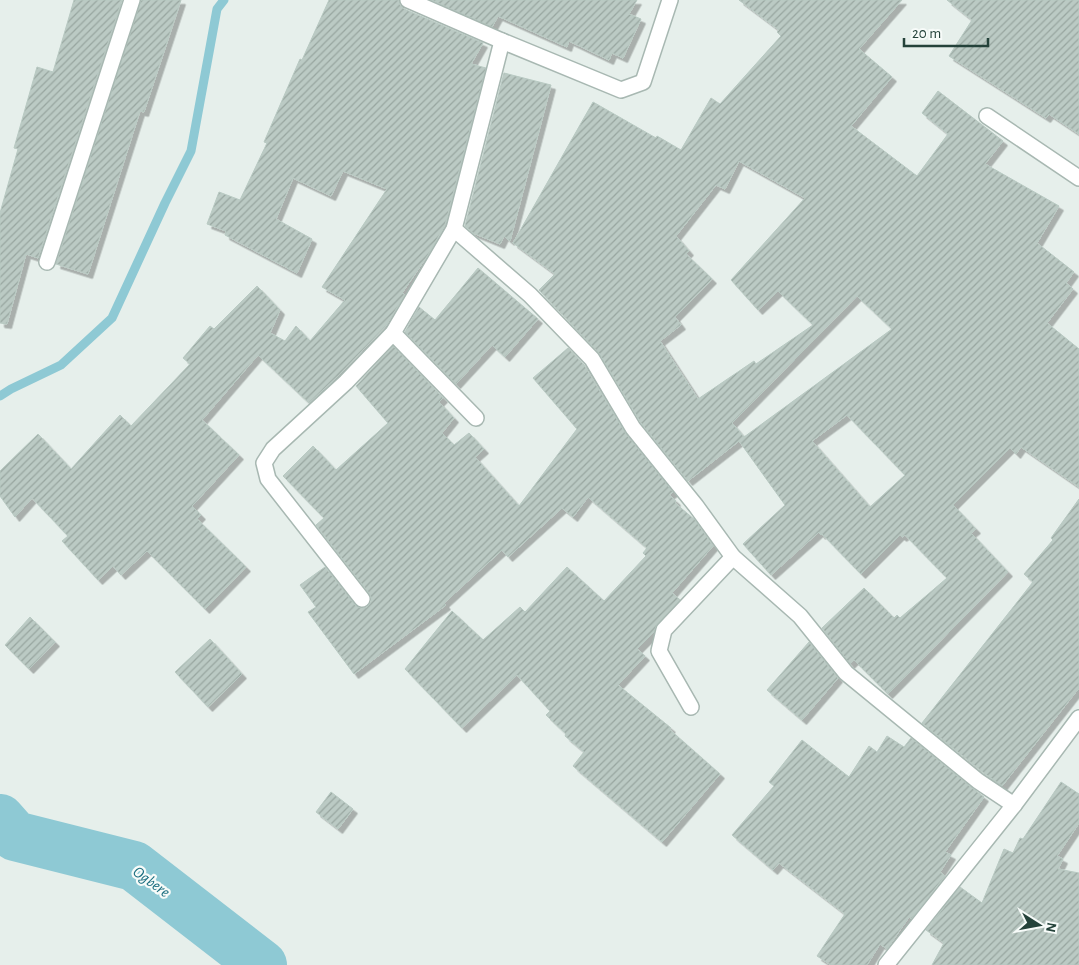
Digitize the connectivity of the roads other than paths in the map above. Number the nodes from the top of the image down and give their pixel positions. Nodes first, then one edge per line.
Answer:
1 (132, 0) edge
2 (408, 0) edge
3 (670, 0) edge
4 (502, 41) junction
5 (987, 116) dead end
6 (1079, 178) edge
7 (454, 229) junction
8 (47, 262) dead end
9 (393, 334) junction
10 (476, 418) dead end
11 (733, 558) junction
12 (362, 599) dead end
13 (691, 708) dead end
14 (1079, 718) edge
15 (1014, 805) junction
16 (886, 965) edge

1 - 8 street
2 - 4 street
3 - 4 street
4 - 7 street
5 - 6 street
7 - 9 street
7 - 11 street
9 - 10 street
9 - 12 street
11 - 13 street
11 - 15 street
14 - 15 street
15 - 16 street

